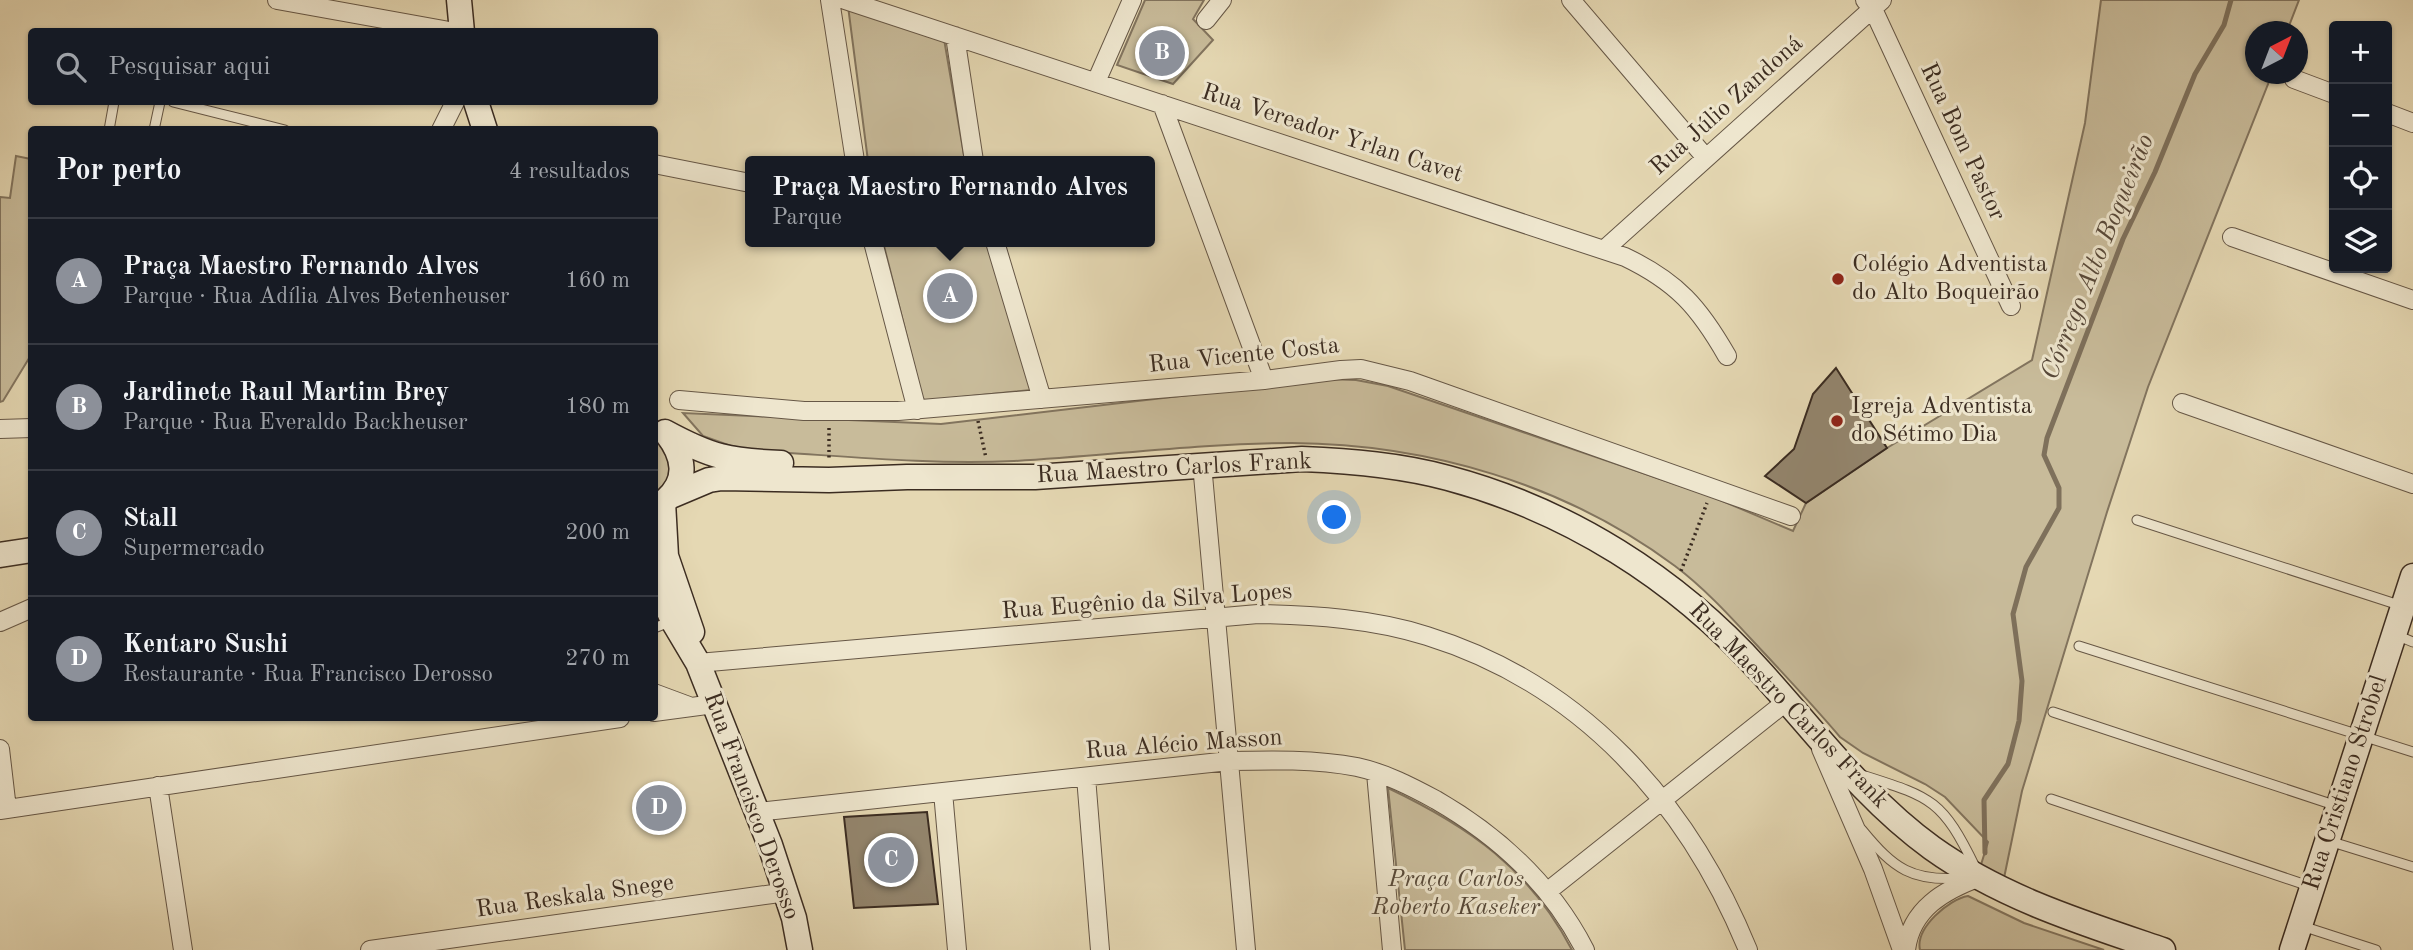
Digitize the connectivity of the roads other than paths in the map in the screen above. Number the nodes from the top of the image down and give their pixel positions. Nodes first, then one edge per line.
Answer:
1 (277, 0) edge
2 (459, 0) edge
3 (830, 0) edge
4 (845, 0) edge
5 (1132, 0) edge
6 (1222, 0) edge
7 (1571, 0) edge
8 (1873, 3) edge
9 (1206, 20) dead end
10 (433, 28) edge
11 (462, 28) edge
12 (955, 36) junction
13 (1096, 82) junction
14 (2307, 84) edge
15 (2329, 92) edge
16 (1162, 104) junction
17 (113, 105) edge
18 (159, 105) edge
19 (185, 105) edge
20 (454, 105) edge
21 (477, 105) edge
22 (2392, 115) edge
23 (2413, 122) edge
24 (110, 126) edge
25 (155, 126) edge
26 (269, 126) edge
27 (443, 126) edge
28 (484, 126) edge
29 (854, 156) edge
30 (973, 156) edge
31 (1706, 158) junction
32 (658, 165) edge
33 (745, 182) edge
34 (2232, 237) dead end
35 (874, 247) edge
36 (996, 247) edge
37 (1605, 249) junction
38 (2413, 300) edge
39 (2011, 306) dead end
40 (1727, 356) dead end
41 (1264, 380) junction
42 (1042, 399) junction
43 (679, 400) dead end
44 (2182, 403) dead end
45 (918, 410) junction
46 (28, 428) edge
47 (0, 429) edge
48 (660, 429) edge
49 (1202, 464) junction
50 (906, 477) junction
51 (2413, 484) edge
52 (663, 502) edge
53 (1791, 516) dead end
54 (2137, 520) dead end
55 (28, 551) edge
56 (0, 555) edge
57 (2413, 576) edge
58 (658, 596) edge
59 (2403, 606) junction
60 (28, 610) edge
61 (1216, 617) junction
62 (0, 622) edge
63 (664, 624) edge
64 (2404, 638) edge
65 (2079, 646) dead end
66 (698, 663) junction
67 (658, 697) edge
68 (1787, 701) junction
69 (703, 705) junction
70 (2053, 712) dead end
71 (600, 721) edge
72 (1815, 734) junction
73 (2362, 735) junction
74 (0, 749) edge
75 (2413, 752) edge
76 (1229, 761) junction
77 (1847, 770) junction
78 (1376, 773) junction
79 (1086, 776) junction
80 (158, 786) junction
81 (943, 792) junction
82 (2052, 799) dead end
83 (1663, 800) junction
84 (2338, 807) junction
85 (3, 810) edge
86 (757, 812) junction
87 (1849, 814) junction
88 (2328, 840) junction
89 (2413, 867) edge
90 (1980, 877) junction
91 (2312, 887) junction
92 (1548, 891) junction
93 (787, 892) junction
94 (2300, 925) junction
95 (183, 950) edge
96 (370, 950) edge
97 (800, 950) edge
98 (957, 950) edge
99 (1100, 950) edge
100 (1246, 950) edge
101 (1392, 950) edge
102 (1585, 950) edge
103 (1748, 950) edge
104 (1904, 950) edge
105 (2164, 950) edge
106 (2292, 950) edge
107 (2376, 950) edge

1 - 10 street
2 - 11 main road
3 - 29 street
4 - 12 street, Rua Vereador Yrlan Cavet
5 - 13 street
6 - 9 street
7 - 31 street
8 - 31 street, Rua Júlio Zandoná
8 - 39 street, Rua Bom Pastor
12 - 13 street, Rua Vereador Yrlan Cavet
12 - 30 street
13 - 16 street, Rua Vereador Yrlan Cavet
14 - 15 street
16 - 37 street, Rua Vereador Yrlan Cavet
16 - 41 street
17 - 24 lane
18 - 25 lane
19 - 26 lane
20 - 27 street
21 - 28 main road
22 - 23 street
31 - 37 street, Rua Júlio Zandoná
32 - 33 street
34 - 38 street
35 - 45 street
36 - 42 street
37 - 40 street, Rua Vereador Yrlan Cavet
41 - 42 street, Rua Vicente Costa
41 - 53 street, Rua Vicente Costa
42 - 45 street, Rua Vicente Costa
43 - 45 street, Rua Vicente Costa
44 - 51 street
46 - 47 street
48 - 50 main road, Rua Maestro Carlos Frank
48 - 52 main road
49 - 50 main road, Rua Maestro Carlos Frank
49 - 61 street
49 - 68 main road, Rua Maestro Carlos Frank
50 - 52 main road, Rua Maestro Carlos Frank
52 - 66 main road, Rua Francisco Derosso
54 - 59 lane
55 - 56 main road
57 - 59 main road, Rua Cristiano Strobel
58 - 63 main road, Rua Francisco Derosso
59 - 64 main road, Rua Cristiano Strobel
60 - 62 street
61 - 66 street, Rua Eugênio da Silva Lopes
61 - 76 street
61 - 83 street, Rua Eugênio da Silva Lopes
63 - 66 main road, Rua Francisco Derosso
64 - 73 main road, Rua Cristiano Strobel
65 - 73 lane
66 - 69 main road, Rua Francisco Derosso
67 - 69 street
68 - 72 main road, Rua Maestro Carlos Frank
68 - 83 street
69 - 86 main road, Rua Francisco Derosso
70 - 84 lane
71 - 80 street
72 - 77 main road, Rua Maestro Carlos Frank
72 - 87 street
73 - 75 lane
73 - 84 main road, Rua Cristiano Strobel
74 - 85 street
76 - 78 street, Rua Alécio Masson
76 - 79 street, Rua Alécio Masson
76 - 100 street
77 - 90 main road, Rua Maestro Carlos Frank
77 - 90 lane
78 - 92 street, Rua Alécio Masson
78 - 101 street
79 - 81 street, Rua Alécio Masson
79 - 99 street
80 - 85 street
80 - 95 street
81 - 86 street, Rua Alécio Masson
81 - 98 street
82 - 91 lane
83 - 92 street
83 - 103 street, Rua Eugênio da Silva Lopes
84 - 88 main road, Rua Cristiano Strobel
86 - 93 main road, Rua Francisco Derosso
87 - 90 lane
87 - 104 street
88 - 89 lane
88 - 91 main road, Rua Cristiano Strobel
90 - 104 street
90 - 105 main road, Rua Maestro Carlos Frank
91 - 94 main road, Rua Cristiano Strobel
92 - 102 street, Rua Alécio Masson
93 - 96 street, Rua Reskala Snege
93 - 97 main road, Rua Francisco Derosso
94 - 106 main road, Rua Cristiano Strobel
94 - 107 lane

